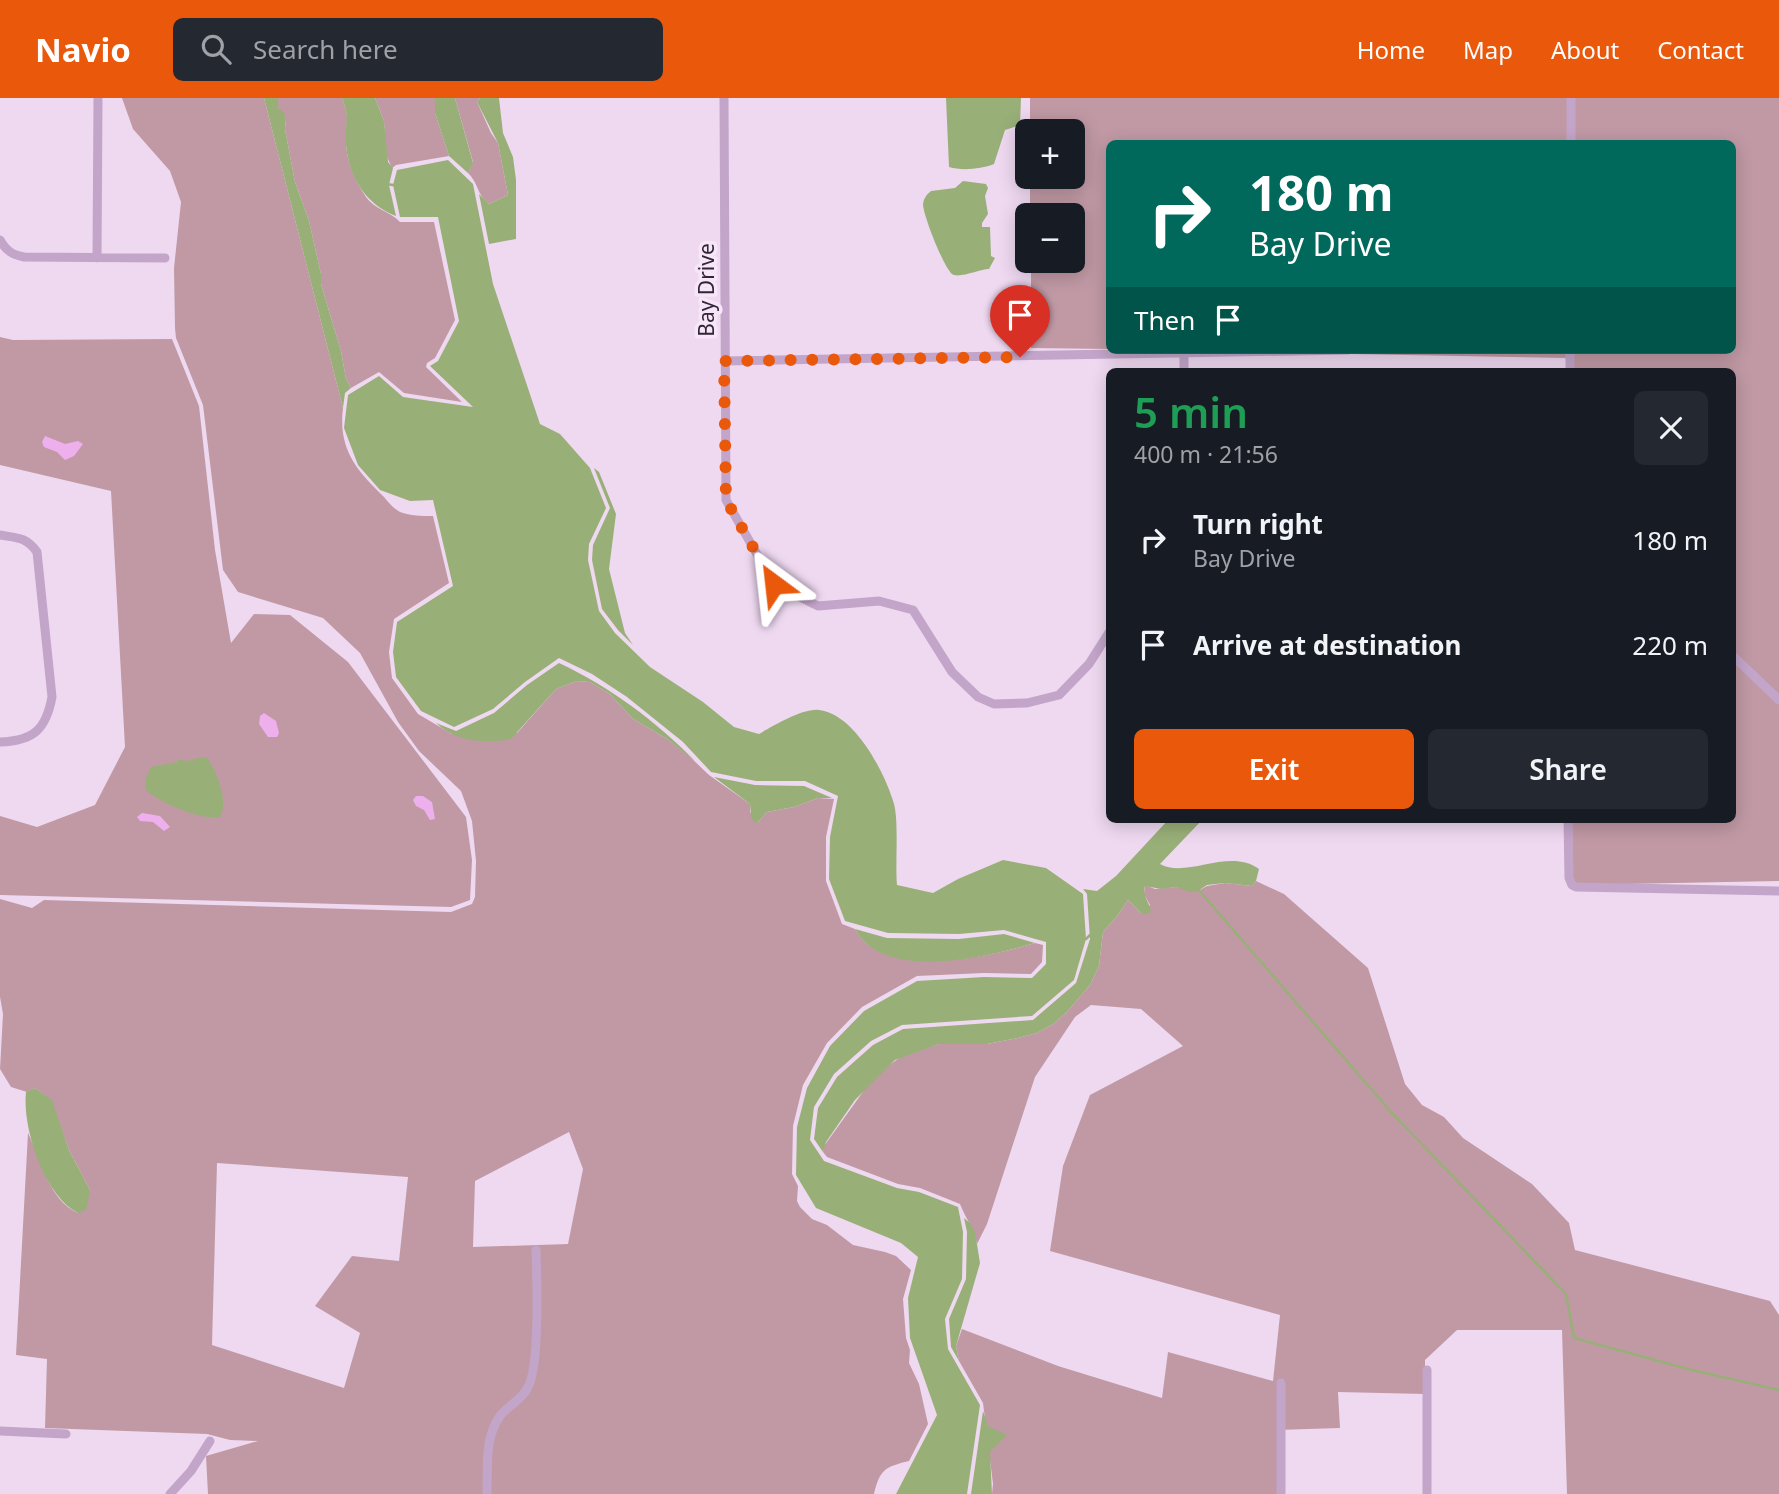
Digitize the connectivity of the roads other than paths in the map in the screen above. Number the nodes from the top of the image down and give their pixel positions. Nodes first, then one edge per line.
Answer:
1 (98, 98) edge
2 (724, 98) edge
3 (1571, 98) edge
4 (1571, 140) edge
5 (0, 240) edge
6 (97, 258) junction
7 (165, 258) dead end
8 (1217, 354) edge
9 (1184, 355) junction
10 (724, 361) junction
11 (1184, 368) edge
12 (0, 535) edge
13 (1106, 637) edge
14 (1736, 659) edge
15 (1779, 699) edge
16 (0, 742) edge
17 (1568, 823) edge
18 (1779, 891) edge
19 (536, 1251) dead end
20 (1427, 1370) dead end
21 (1281, 1383) dead end
22 (0, 1431) edge
23 (66, 1434) dead end
24 (210, 1441) dead end
25 (170, 1494) edge
26 (487, 1494) edge
27 (1281, 1494) edge
28 (1427, 1494) edge

1 - 6 street
2 - 10 street, Bay Drive
3 - 4 street
5 - 6 street
6 - 7 street
8 - 9 street, Bay Drive
9 - 10 street, Bay Drive
9 - 11 street
10 - 13 street
12 - 16 street
14 - 15 street
17 - 18 street
19 - 26 street
20 - 28 street
21 - 27 street
22 - 23 street
24 - 25 street

